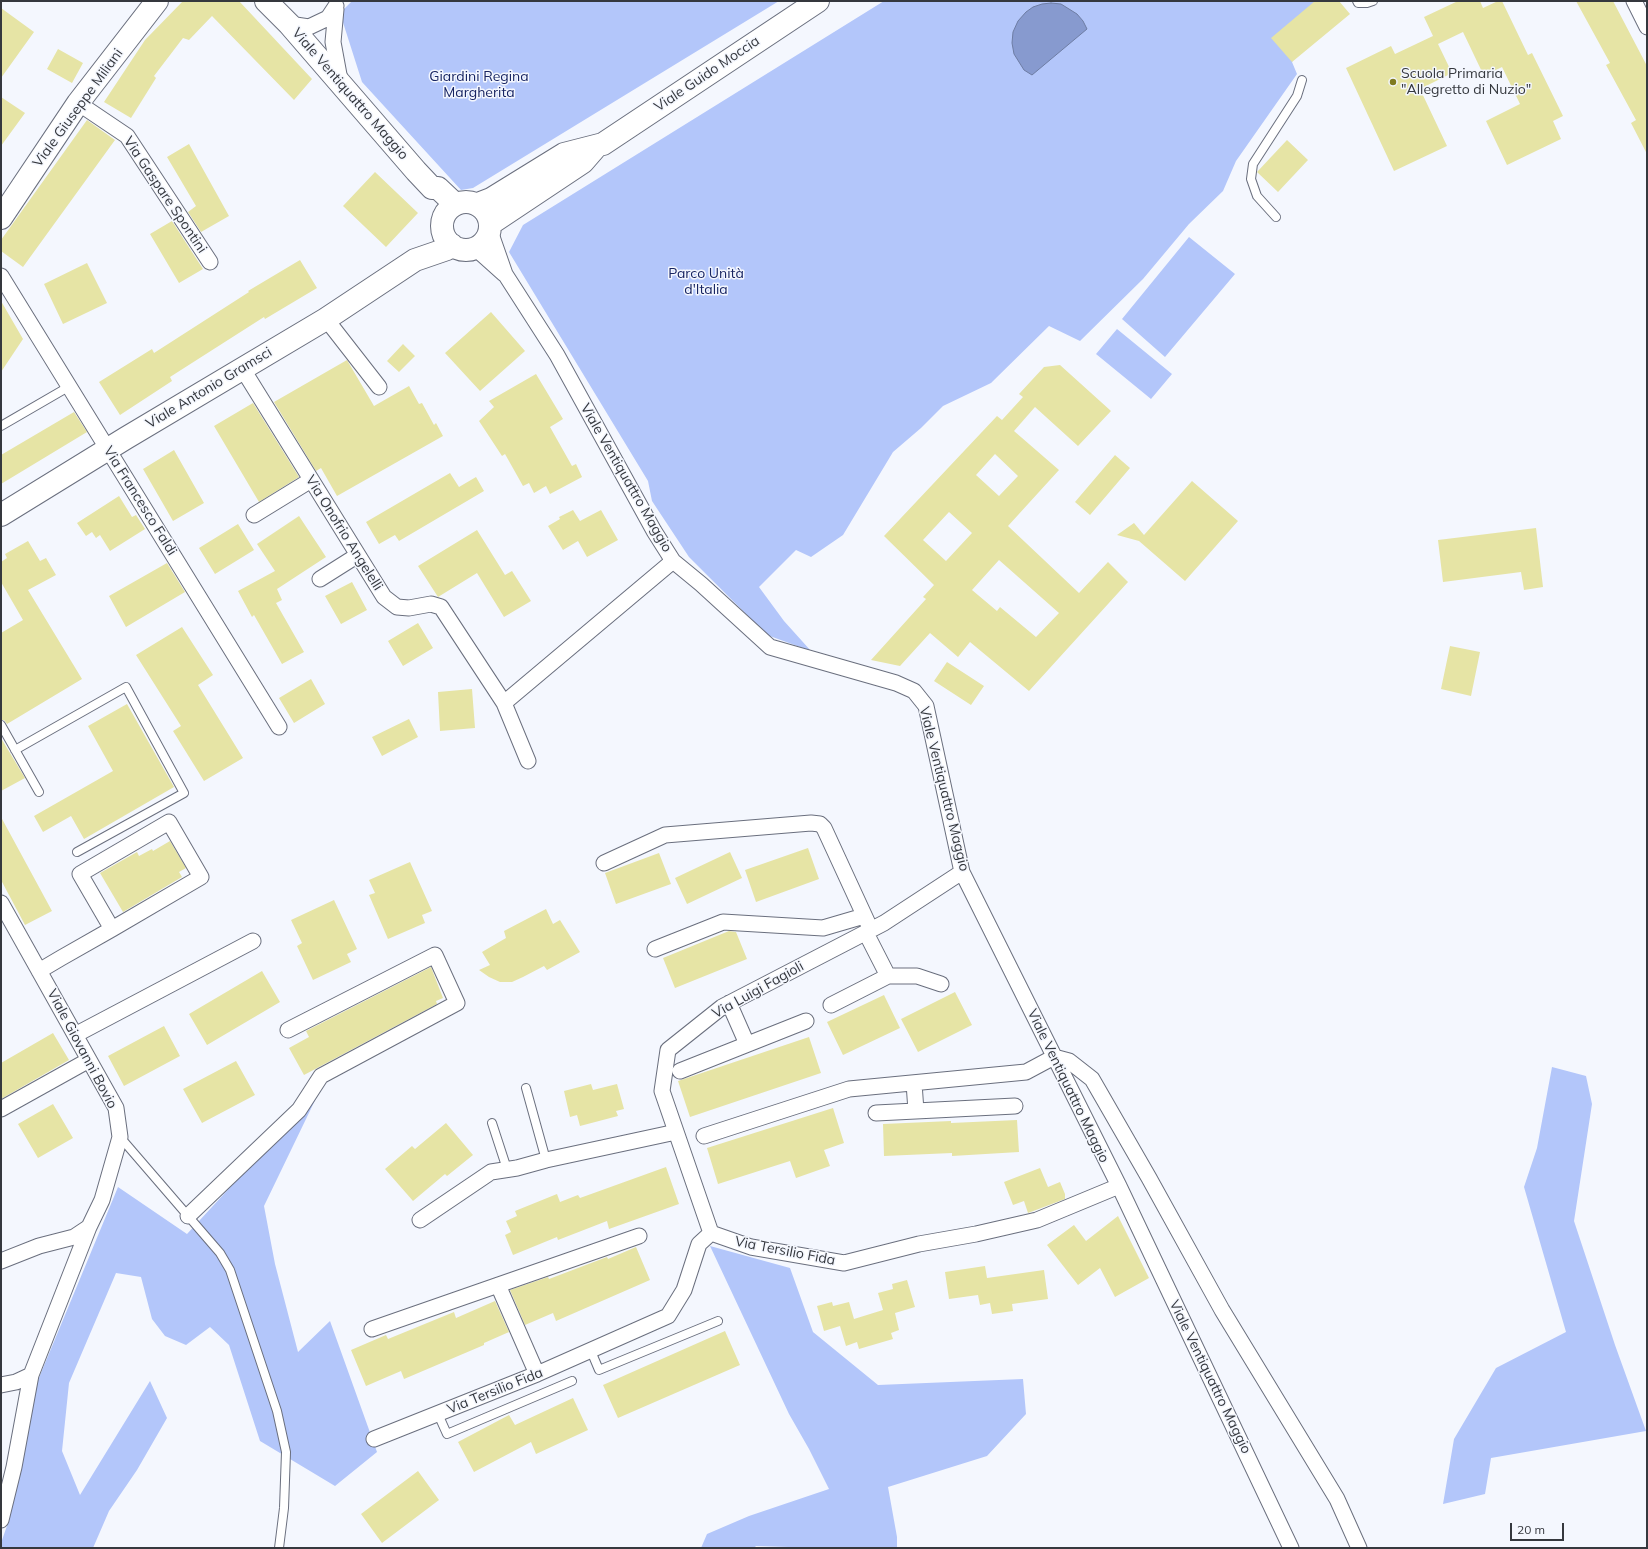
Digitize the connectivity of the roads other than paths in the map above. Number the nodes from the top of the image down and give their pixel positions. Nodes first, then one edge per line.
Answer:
1 (158, 1) edge
2 (266, 1) edge
3 (818, 1) edge
4 (1357, 1) edge
5 (1373, 1) edge
6 (1634, 1) edge
7 (337, 5) edge
8 (290, 24) junction
9 (1647, 27) edge
10 (1302, 80) dead end
11 (341, 83) junction
12 (78, 103) junction
13 (596, 146) junction
14 (478, 204) junction
15 (1276, 217) dead end
16 (1, 218) edge
17 (449, 223) junction
18 (490, 228) junction
19 (475, 248) junction
20 (210, 262) dead end
21 (505, 274) junction
22 (1, 276) edge
23 (326, 319) junction
24 (242, 368) junction
25 (70, 386) junction
26 (379, 387) dead end
27 (1, 426) edge
28 (108, 449) junction
29 (311, 480) junction
30 (1, 515) edge
31 (254, 515) dead end
32 (358, 555) junction
33 (673, 561) junction
34 (320, 579) dead end
35 (504, 703) junction
36 (1, 726) edge
37 (279, 727) dead end
38 (15, 750) junction
39 (528, 761) dead end
40 (39, 792) dead end
41 (77, 852) dead end
42 (604, 863) dead end
43 (962, 872) junction
44 (1, 903) edge
45 (864, 916) junction
46 (112, 929) junction
47 (868, 932) junction
48 (253, 941) dead end
49 (655, 949) dead end
50 (39, 971) junction
51 (888, 976) junction
52 (941, 984) dead end
53 (729, 1003) junction
54 (830, 1005) dead end
55 (806, 1021) dead end
56 (288, 1030) dead end
57 (75, 1034) junction
58 (747, 1044) junction
59 (1054, 1057) junction
60 (89, 1060) junction
61 (680, 1071) dead end
62 (914, 1083) junction
63 (526, 1088) dead end
64 (1015, 1106) dead end
65 (1, 1109) edge
66 (916, 1111) junction
67 (876, 1113) dead end
68 (492, 1123) dead end
69 (676, 1132) junction
70 (704, 1136) dead end
71 (120, 1137) junction
72 (546, 1160) junction
73 (507, 1169) junction
74 (1118, 1186) junction
75 (188, 1216) junction
76 (420, 1220) dead end
77 (89, 1227) junction
78 (711, 1233) junction
79 (639, 1236) dead end
80 (1, 1261) edge
81 (498, 1285) junction
82 (718, 1320) dead end
83 (372, 1329) dead end
84 (591, 1351) junction
85 (537, 1374) junction
86 (31, 1375) junction
87 (572, 1381) dead end
88 (1, 1385) edge
89 (438, 1414) junction
90 (374, 1439) dead end
91 (1, 1520) edge
92 (279, 1548) edge
93 (1291, 1548) edge
94 (1359, 1548) edge

1 - 12 main road, Viale Giuseppe Miliani
2 - 8 main road, Viale Ventiquattro Maggio
3 - 13 main road, Viale Guido Moccia
4 - 5 lane
6 - 9 street
7 - 8 street
7 - 11 street
8 - 11 main road, Viale Ventiquattro Maggio
10 - 15 lane
11 - 17 main road, Viale Ventiquattro Maggio
12 - 16 main road, Viale Giuseppe Miliani
12 - 20 street, Via Gaspare Spontini
13 - 14 main road, Viale Guido Moccia
13 - 18 main road, Viale Guido Moccia
14 - 17 main road, Viale Guido Moccia
14 - 18 main road
17 - 19 main road
17 - 23 main road, Viale Antonio Gramsci
18 - 19 main road, Viale Guido Moccia
18 - 21 street, Viale Ventiquattro Maggio
19 - 21 street, Viale Ventiquattro Maggio
21 - 33 street, Viale Ventiquattro Maggio
22 - 25 street, Via Francesco Faldi
23 - 24 main road, Viale Antonio Gramsci
23 - 26 street
24 - 28 main road, Viale Antonio Gramsci
24 - 29 street, Via Onofrio Angelelli
25 - 27 lane
25 - 28 street, Via Francesco Faldi
28 - 30 main road, Viale Antonio Gramsci
28 - 37 street, Via Francesco Faldi
29 - 31 street
29 - 32 street, Via Onofrio Angelelli
32 - 34 street
32 - 35 street, Via Onofrio Angelelli
33 - 35 street
33 - 43 street, Viale Ventiquattro Maggio
35 - 39 street, Via Onofrio Angelelli
36 - 38 lane
38 - 40 lane
38 - 41 lane
42 - 45 street
43 - 47 street, Via Luigi Fagioli
43 - 59 street, Viale Ventiquattro Maggio
44 - 50 street, Viale Giovanni Bovio
45 - 47 street
45 - 49 street
46 - 46 street
46 - 50 street
47 - 51 street
47 - 53 street, Via Luigi Fagioli
48 - 57 street
50 - 57 street, Viale Giovanni Bovio
51 - 52 street
51 - 54 street
53 - 58 street
53 - 69 street, Via Luigi Fagioli
55 - 58 street
56 - 75 street
57 - 60 street, Viale Giovanni Bovio
58 - 61 street
59 - 62 street
59 - 74 street, Viale Ventiquattro Maggio
59 - 94 street
60 - 65 street
60 - 71 street, Viale Giovanni Bovio
62 - 66 street
62 - 70 street
63 - 72 lane
64 - 66 street
66 - 67 street
68 - 73 lane
69 - 72 street
69 - 78 street, Via Luigi Fagioli
71 - 75 lane
71 - 77 street, Viale Giovanni Bovio
72 - 73 street
73 - 76 street
74 - 78 street, Via Tersilio Fida
74 - 93 street, Viale Ventiquattro Maggio
75 - 92 lane
77 - 80 street
77 - 86 street, Viale Giovanni Bovio
78 - 84 street, Via Tersilio Fida
79 - 81 street
81 - 83 street
81 - 85 street
82 - 84 lane
84 - 85 street, Via Tersilio Fida
85 - 89 street, Via Tersilio Fida
86 - 88 street
86 - 91 street, Viale Giovanni Bovio
87 - 89 lane
89 - 90 street, Via Tersilio Fida

